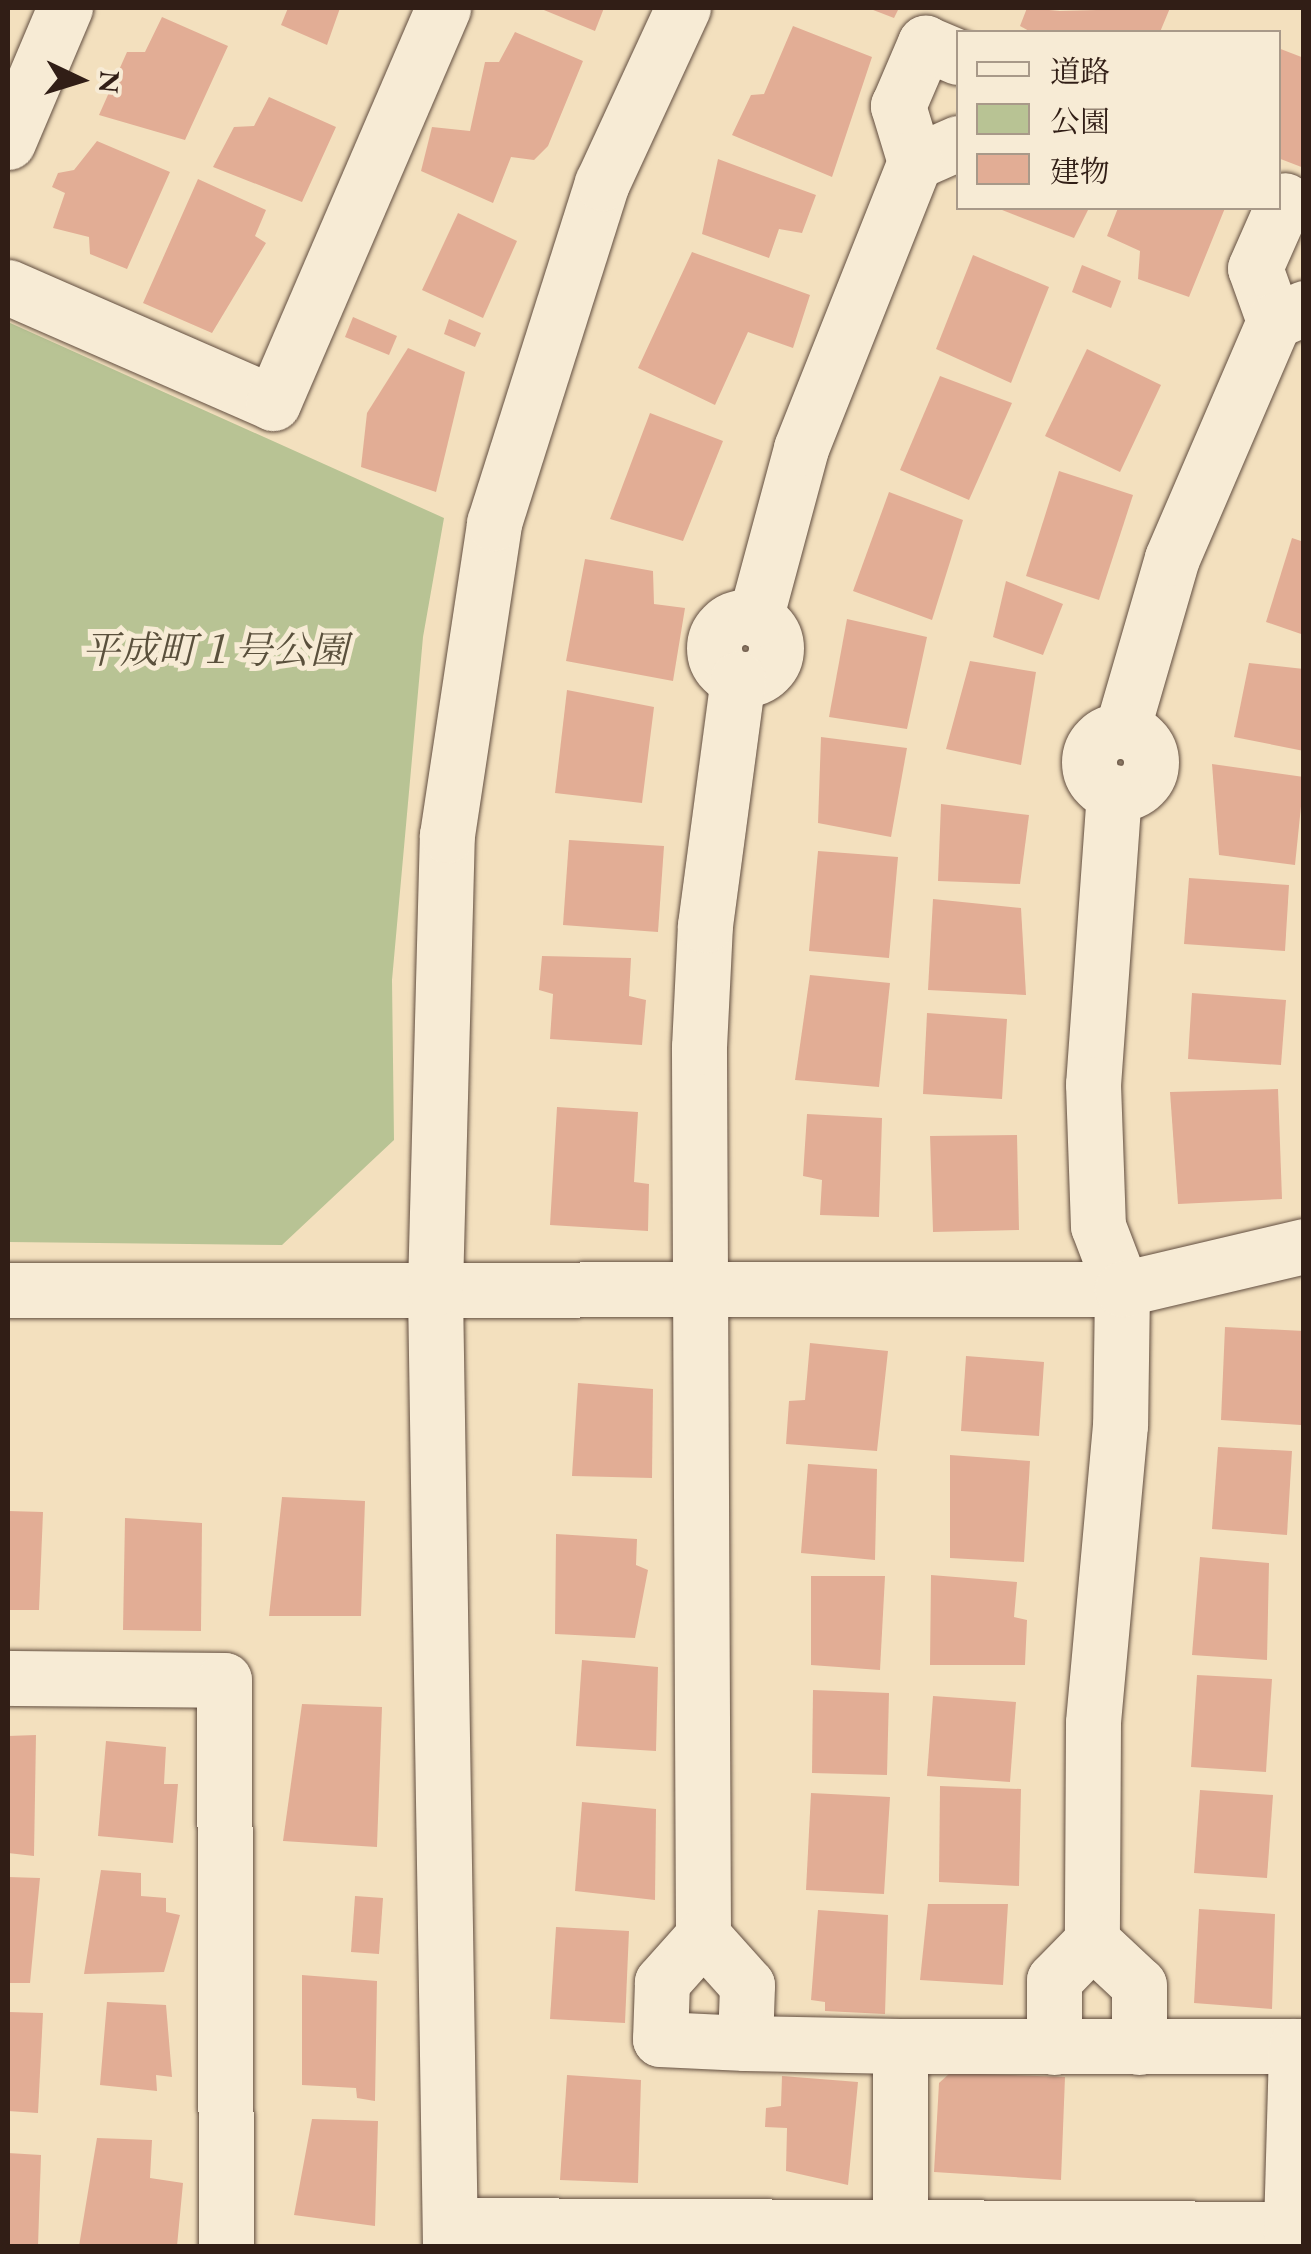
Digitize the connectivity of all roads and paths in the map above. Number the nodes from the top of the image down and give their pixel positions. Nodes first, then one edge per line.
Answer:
1 (64, 8) edge
2 (444, 8) edge
3 (682, 8) edge
4 (956, 39) edge
5 (8, 142) edge
6 (936, 153) edge
7 (1289, 202) edge
8 (8, 287) edge
9 (1289, 314) edge
10 (1304, 1246) edge
11 (436, 1288) junction
12 (1122, 1289) junction
13 (8, 1290) edge
14 (703, 1290) junction
15 (8, 1678) edge
16 (703, 1936) junction
17 (1092, 1941) junction
18 (745, 2044) junction
19 (900, 2046) junction
20 (1300, 2046) edge
21 (1054, 2047) junction
22 (1139, 2047) junction
23 (900, 2228) junction
24 (1298, 2229) edge
25 (450, 2236) edge
26 (691, 2237) edge
27 (1043, 2238) edge
28 (226, 2246) edge

1 - 5 street
2 - 8 street
3 - 11 street
4 - 6 street
6 - 14 street
7 - 9 street
9 - 12 street
10 - 12 street
11 - 13 street
11 - 14 street
11 - 25 street
12 - 14 street
12 - 17 street
14 - 16 street
15 - 28 street
16 - 18 street
16 - 18 street
17 - 21 street
17 - 22 street
18 - 19 street
19 - 21 street
19 - 23 street
20 - 22 street
20 - 24 street
21 - 22 street
23 - 26 street
23 - 27 street
24 - 27 street
25 - 26 street

